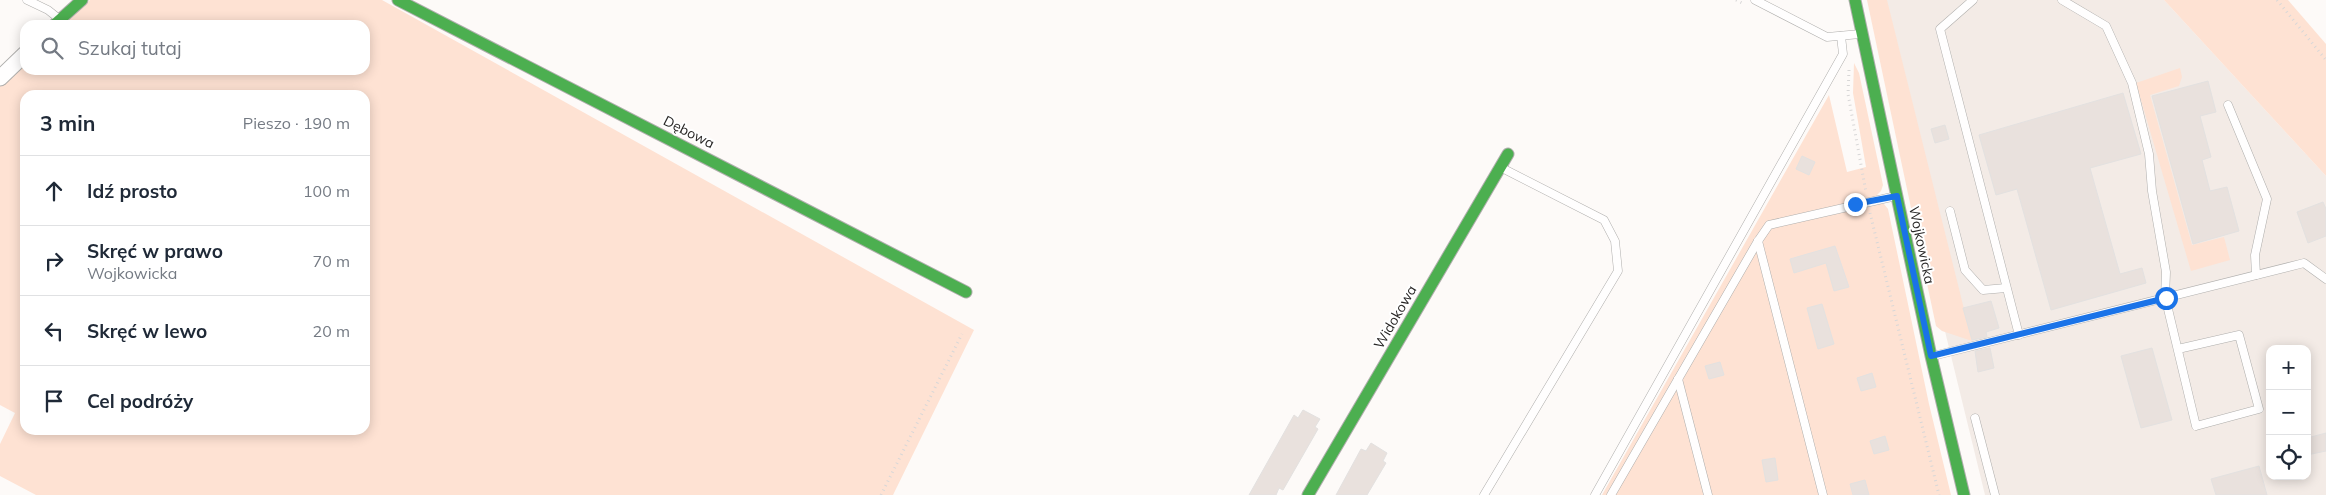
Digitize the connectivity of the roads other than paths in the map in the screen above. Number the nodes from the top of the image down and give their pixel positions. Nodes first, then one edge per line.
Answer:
1 (27, 0) edge
2 (82, 0) edge
3 (398, 0) edge
4 (1756, 0) edge
5 (1855, 0) edge
6 (1973, 0) edge
7 (2062, 0) edge
8 (56, 20) edge
9 (59, 20) edge
10 (1862, 34) junction
11 (1843, 36) junction
12 (20, 59) edge
13 (0, 78) edge
14 (2228, 105) dead end
15 (1508, 154) dead end
16 (1500, 167) junction
17 (1897, 196) junction
18 (1950, 211) dead end
19 (1758, 240) junction
20 (2256, 275) junction
21 (2326, 278) edge
22 (2006, 288) junction
23 (966, 292) dead end
24 (2166, 298) junction
25 (2019, 334) junction
26 (2178, 349) junction
27 (1931, 356) junction
28 (1678, 379) junction
29 (1975, 418) dead end
30 (1308, 495) edge
31 (1484, 495) edge
32 (1595, 495) edge
33 (1611, 495) edge
34 (1708, 495) edge
35 (1823, 495) edge
36 (1964, 495) edge
37 (1995, 495) edge

1 - 8 lane
2 - 9 street
3 - 23 street, Dębowa
4 - 11 lane
5 - 10 street, Wojkowicka
6 - 22 lane
7 - 24 lane
10 - 11 lane
10 - 17 street, Wojkowicka
11 - 32 lane
12 - 13 street
14 - 20 lane
15 - 16 street, Widokowa
16 - 30 street, Widokowa
16 - 31 lane
17 - 19 lane
17 - 27 street, Wojkowicka
18 - 22 lane
19 - 28 lane
19 - 35 lane
20 - 21 lane
20 - 24 lane
22 - 25 lane
24 - 25 lane
24 - 26 lane
25 - 27 lane
26 - 26 lane
27 - 36 street, Wojkowicka
28 - 33 lane
28 - 34 lane
29 - 37 lane

